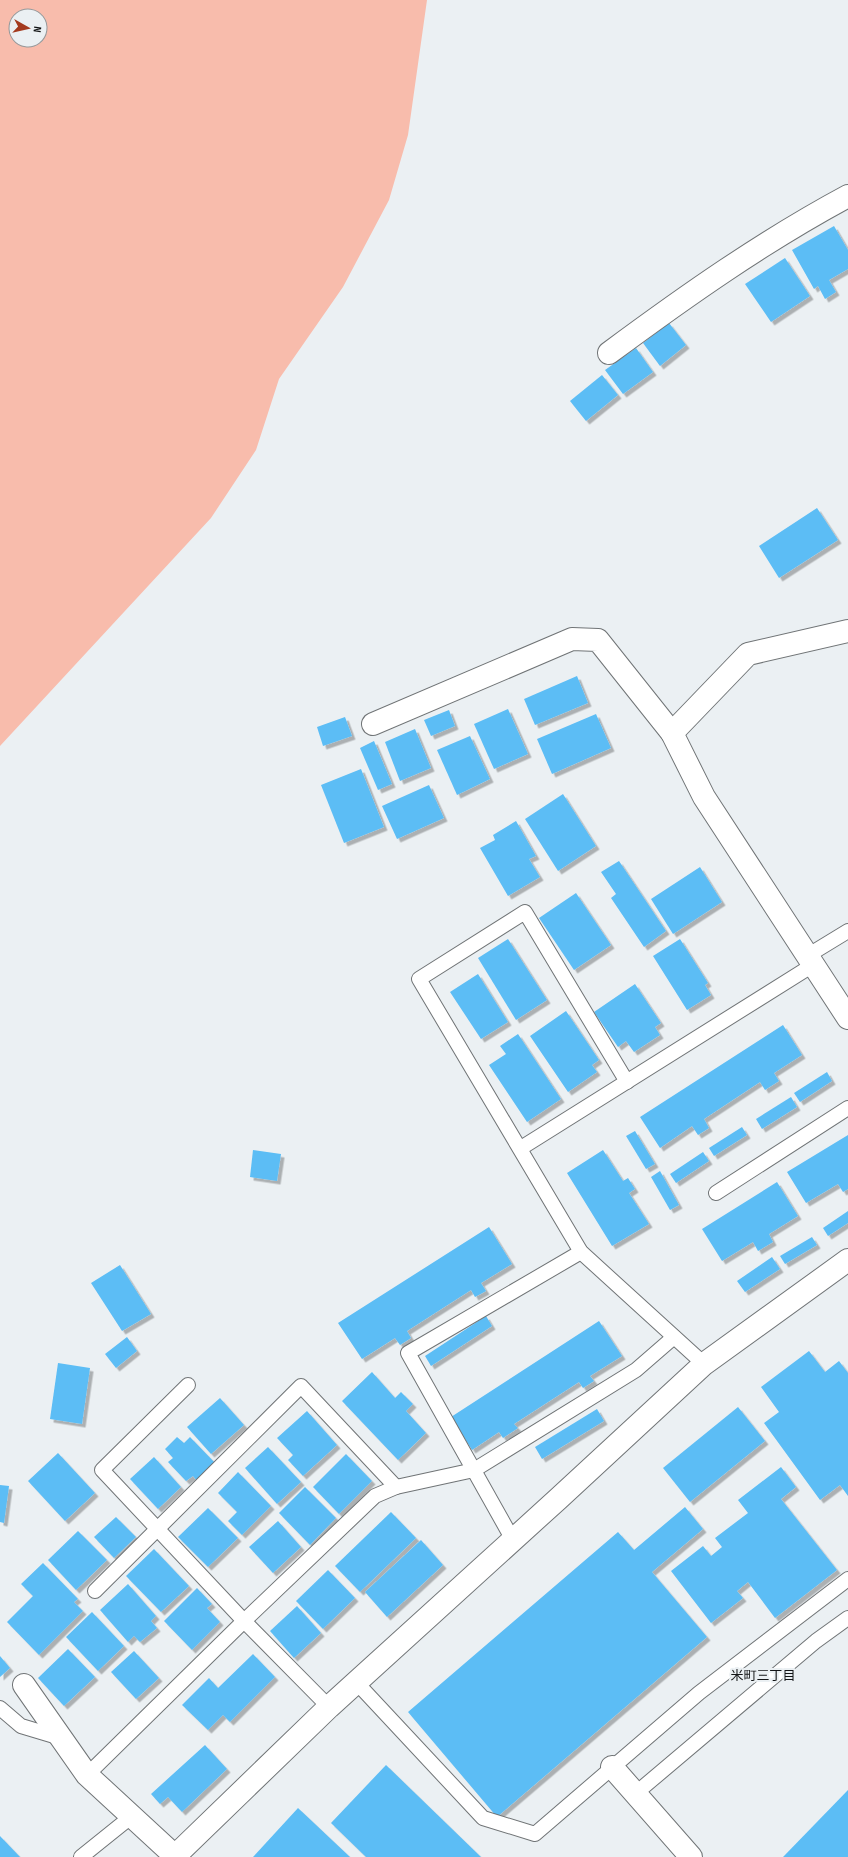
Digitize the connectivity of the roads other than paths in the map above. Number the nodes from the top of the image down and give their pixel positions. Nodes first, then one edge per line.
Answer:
1 (848, 196) edge
2 (609, 353) dead end
3 (848, 631) edge
4 (373, 724) dead end
5 (672, 733) junction
6 (848, 931) edge
7 (810, 961) junction
8 (848, 1018) edge
9 (627, 1082) junction
10 (848, 1108) edge
11 (521, 1148) junction
12 (716, 1193) dead end
13 (581, 1252) junction
14 (848, 1260) edge
15 (674, 1337) junction
16 (704, 1364) junction
17 (188, 1385) dead end
18 (474, 1470) junction
19 (396, 1487) junction
20 (157, 1530) junction
21 (513, 1540) junction
22 (848, 1579) edge
23 (95, 1591) dead end
24 (848, 1618) edge
25 (244, 1621) junction
26 (356, 1682) junction
27 (24, 1685) dead end
28 (329, 1707) junction
29 (0, 1708) edge
30 (62, 1739) junction
31 (612, 1767) junction
32 (87, 1775) junction
33 (635, 1794) junction
34 (132, 1816) junction
35 (176, 1856) edge
36 (81, 1857) edge
37 (692, 1857) edge

1 - 2 street
3 - 5 street
4 - 5 street
5 - 7 street
6 - 7 lane
7 - 8 street
7 - 9 lane
9 - 11 lane
9 - 11 lane
10 - 12 lane
11 - 13 lane
13 - 15 lane
13 - 18 lane
14 - 16 street
15 - 16 lane
15 - 18 lane
16 - 21 street
17 - 20 lane
18 - 19 lane
18 - 21 lane
19 - 20 lane
19 - 25 lane
20 - 23 lane
20 - 25 lane
21 - 26 street
22 - 31 lane
24 - 33 lane
25 - 28 lane
25 - 32 lane
26 - 28 street
26 - 31 lane
27 - 30 street
28 - 35 street
29 - 30 lane
30 - 32 street
31 - 33 street
32 - 34 street
33 - 37 street
34 - 35 street
34 - 36 lane

